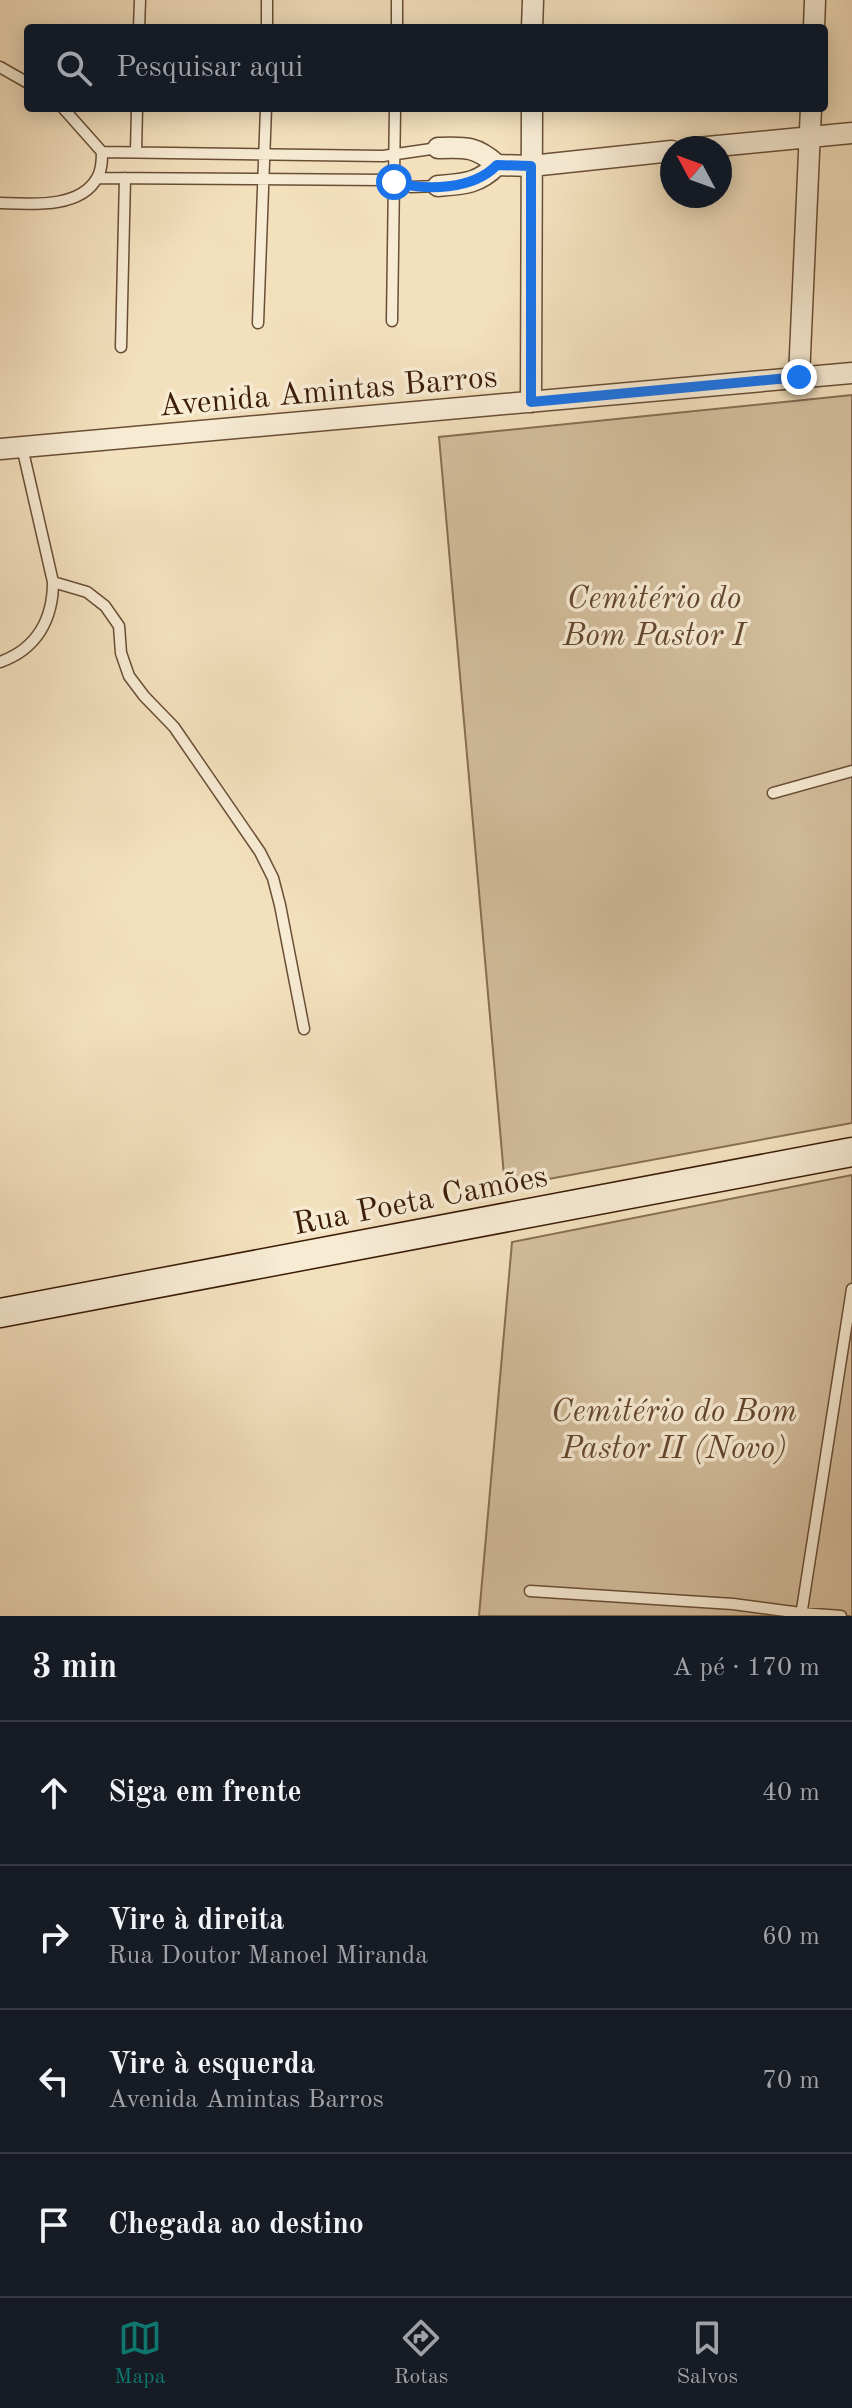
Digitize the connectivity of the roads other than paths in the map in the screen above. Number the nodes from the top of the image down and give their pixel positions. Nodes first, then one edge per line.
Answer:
1 (140, 0) edge
2 (267, 0) edge
3 (397, 0) edge
4 (533, 0) edge
5 (815, 0) edge
6 (139, 24) edge
7 (267, 24) edge
8 (397, 24) edge
9 (532, 24) edge
10 (814, 24) edge
11 (0, 67) edge
12 (24, 81) edge
13 (67, 112) edge
14 (137, 112) edge
15 (266, 112) edge
16 (395, 112) edge
17 (532, 112) edge
18 (811, 112) edge
19 (852, 133) edge
20 (809, 136) junction
21 (732, 144) edge
22 (438, 148) joint
23 (102, 152) junction
24 (136, 152) junction
25 (660, 152) edge
26 (265, 154) junction
27 (394, 154) junction
28 (497, 165) junction
29 (531, 166) junction
30 (97, 178) junction
31 (125, 178) junction
32 (263, 179) junction
33 (394, 182) junction
34 (438, 186) joint
35 (0, 203) edge
36 (392, 321) dead end
37 (258, 323) dead end
38 (121, 347) dead end
39 (852, 373) edge
40 (799, 377) junction
41 (531, 402) junction
42 (22, 447) junction
43 (0, 449) edge
44 (53, 582) junction
45 (0, 662) edge
46 (852, 771) edge
47 (773, 793) dead end
48 (304, 1029) dead end
49 (852, 1152) edge
50 (852, 1289) edge
51 (0, 1313) edge
52 (530, 1591) dead end
53 (801, 1615) edge
54 (841, 1616) edge

1 - 6 lane
2 - 7 lane
3 - 8 lane
4 - 9 street
5 - 10 street
11 - 12 lane
13 - 23 lane
14 - 24 lane
15 - 26 lane
16 - 27 lane
17 - 29 street
18 - 20 street
19 - 20 street
20 - 21 street
20 - 40 street
22 - 27 lane
22 - 28 street
23 - 24 lane
23 - 30 lane
24 - 26 lane
25 - 29 street
26 - 27 lane
26 - 32 lane
27 - 33 lane
28 - 29 street
28 - 34 street
29 - 41 street
30 - 31 lane
30 - 35 lane
31 - 32 lane
31 - 38 lane
32 - 33 lane
32 - 37 lane
33 - 34 lane
33 - 36 lane
39 - 40 street, Avenida Amintas Barros
40 - 41 street, Avenida Amintas Barros
41 - 42 street, Avenida Amintas Barros
42 - 43 street, Avenida Amintas Barros
42 - 44 lane
44 - 45 lane
44 - 48 lane
46 - 47 lane
49 - 51 street, Rua Poeta Camões
50 - 53 lane
52 - 53 lane
53 - 54 lane

